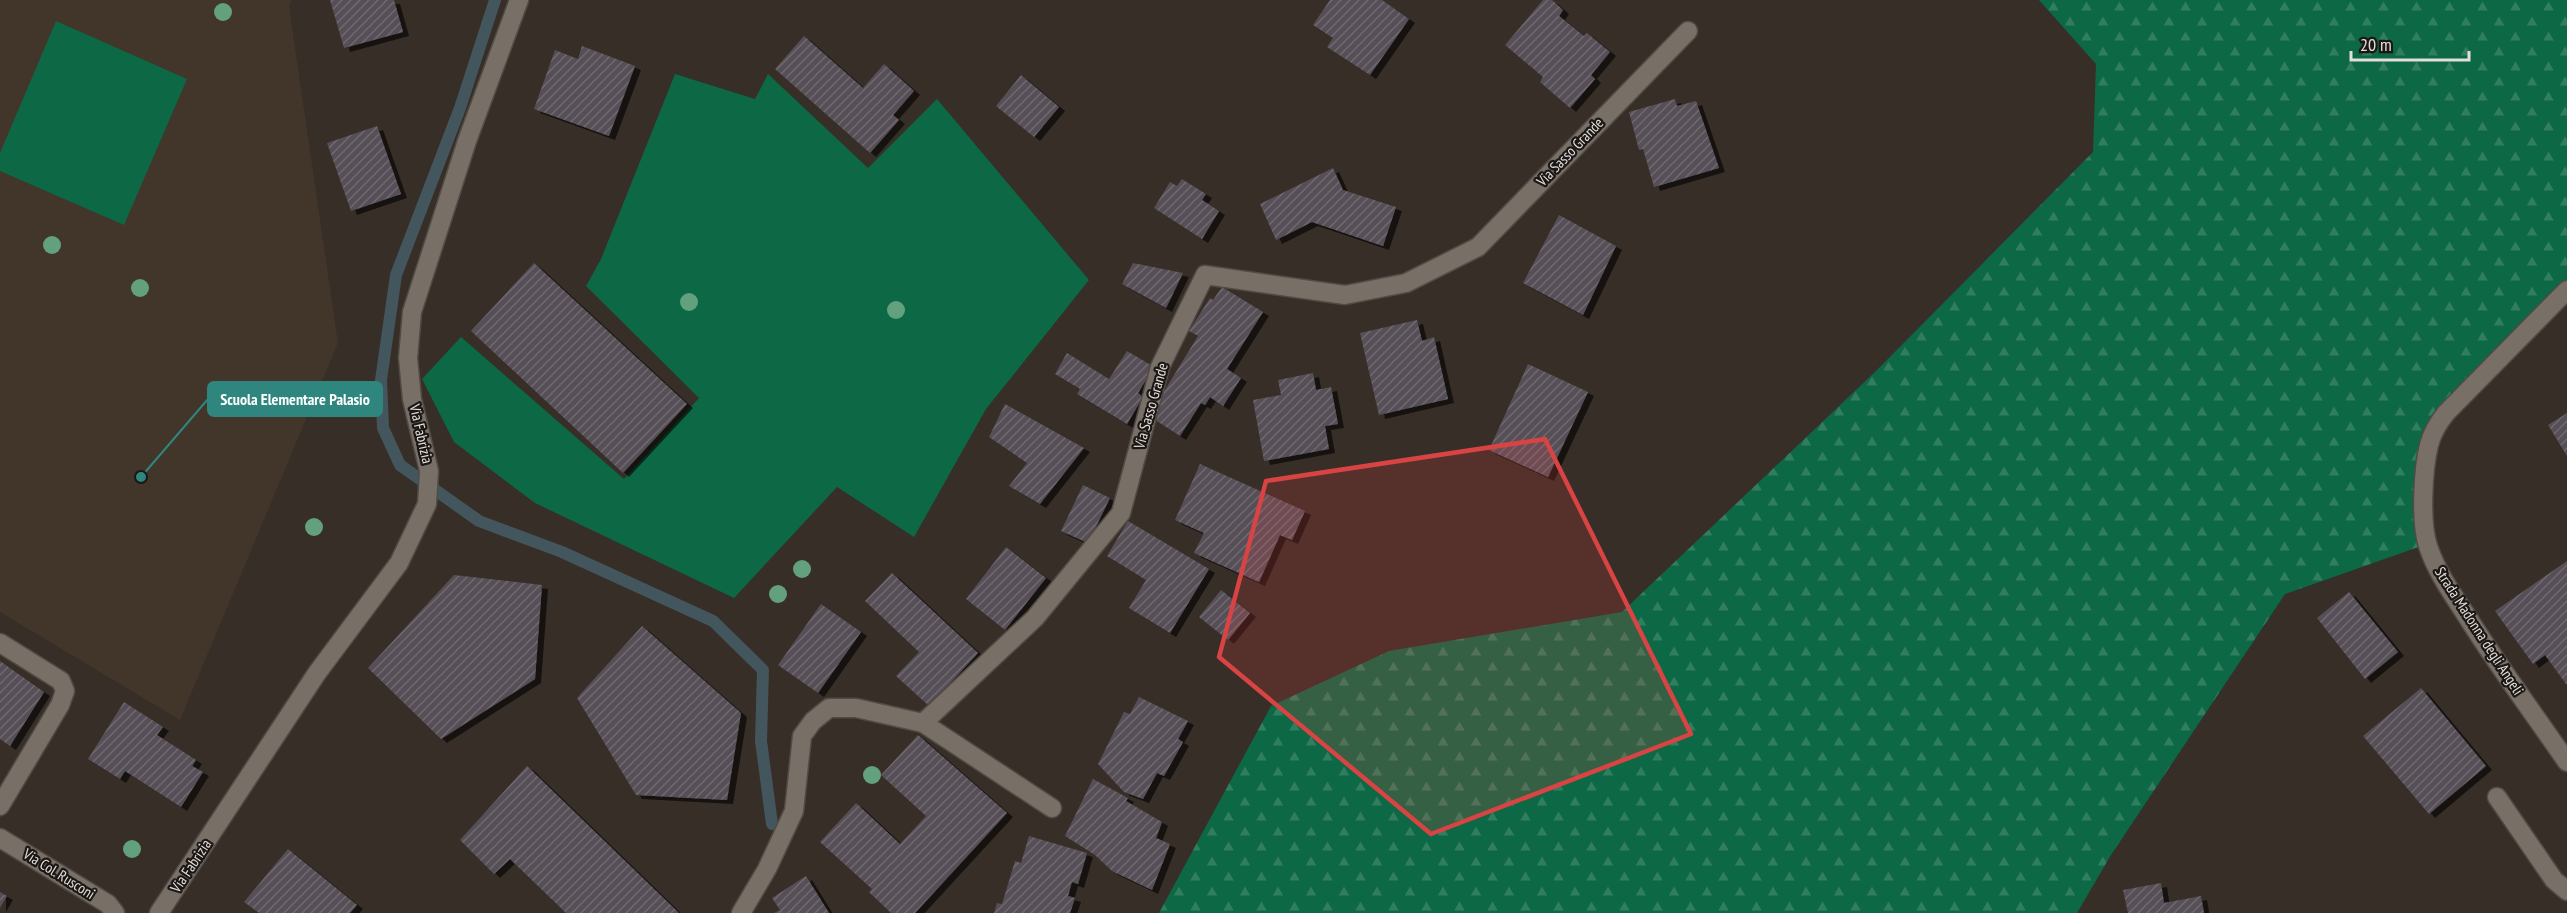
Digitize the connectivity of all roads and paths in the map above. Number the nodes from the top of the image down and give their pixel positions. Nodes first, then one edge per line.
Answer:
1 (519, 0) edge
2 (1688, 31) dead end
3 (2567, 290) edge
4 (0, 643) edge
5 (923, 723) junction
6 (2567, 762) edge
7 (2497, 797) dead end
8 (0, 806) edge
9 (1052, 808) dead end
10 (0, 838) edge
11 (2567, 891) edge
12 (115, 913) edge
13 (159, 913) edge
14 (741, 913) edge

1 - 13 street, Via Fabrizia
2 - 5 street, Via Sasso Grande
3 - 6 street, Strada Madonna degli Angeli
4 - 8 street
5 - 9 street
5 - 14 street
7 - 11 street
10 - 12 street, Via Col. Rusconi

